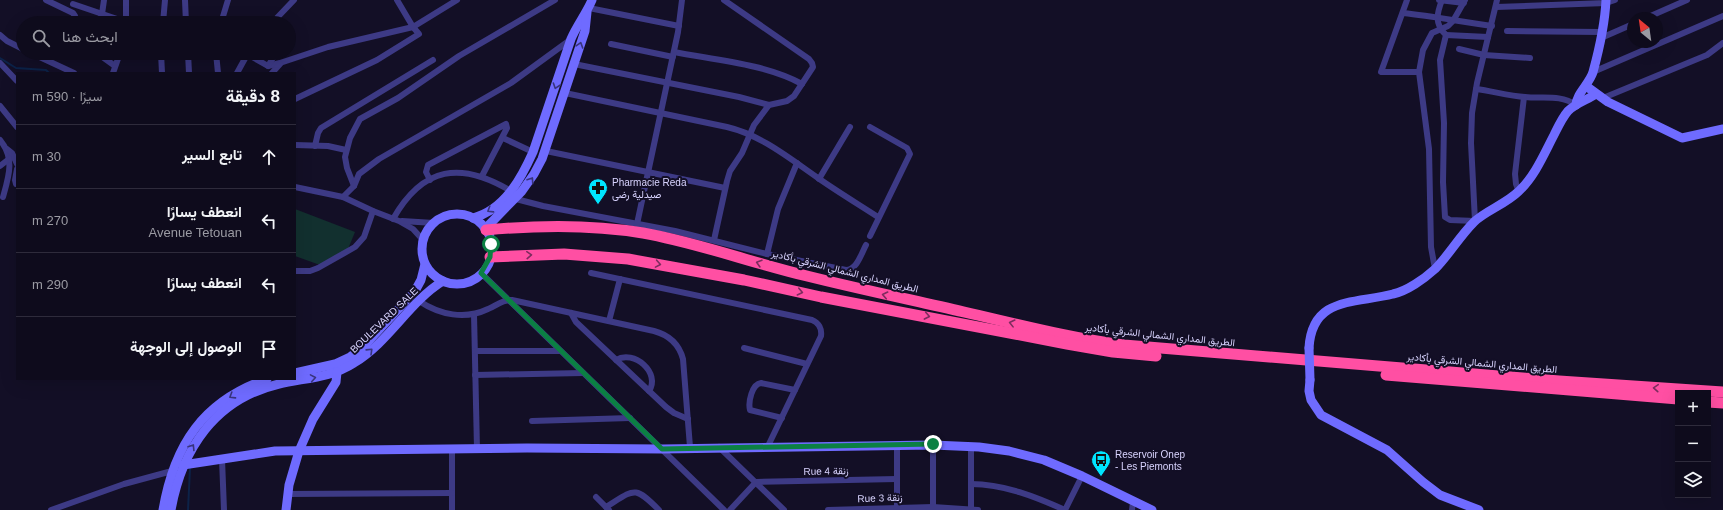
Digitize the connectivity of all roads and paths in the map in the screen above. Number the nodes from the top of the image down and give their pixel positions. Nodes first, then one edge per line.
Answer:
1 (46, 0) edge
2 (104, 0) edge
3 (126, 0) edge
4 (165, 0) edge
5 (185, 0) edge
6 (228, 0) edge
7 (294, 0) edge
8 (397, 0) edge
9 (457, 0) edge
10 (555, 0) edge
11 (682, 0) edge
12 (724, 0) edge
13 (1407, 0) edge
14 (1440, 0) edge
15 (1498, 0) edge
16 (1615, 0) edge
17 (1687, 0) edge
18 (1464, 1) edge
19 (74, 2) edge
20 (1606, 2) edge
21 (589, 6) edge
22 (1496, 7) junction
23 (66, 10) junction
24 (1660, 12) edge
25 (1403, 13) junction
26 (102, 14) junction
27 (75, 16) edge
28 (107, 16) edge
29 (126, 16) edge
30 (164, 16) edge
31 (186, 16) edge
32 (223, 16) edge
33 (279, 16) edge
34 (1437, 16) junction
35 (1723, 16) edge
36 (1453, 21) junction
37 (679, 26) junction
38 (1492, 26) junction
39 (1627, 26) edge
40 (413, 27) junction
41 (575, 29) junction
42 (585, 31) junction
43 (1508, 31) dead end
44 (1443, 32) junction
45 (0, 35) edge
46 (1601, 35) junction
47 (1488, 37) junction
48 (572, 39) junction
49 (1723, 43) edge
50 (611, 44) dead end
51 (16, 46) edge
52 (1459, 49) dead end
53 (674, 54) junction
54 (1484, 55) junction
55 (296, 58) edge
56 (1530, 58) dead end
57 (45, 60) edge
58 (107, 60) edge
59 (117, 60) edge
60 (161, 60) edge
61 (188, 60) edge
62 (217, 60) edge
63 (245, 60) edge
64 (258, 60) edge
65 (272, 60) edge
66 (291, 60) edge
67 (433, 60) dead end
68 (0, 63) edge
69 (280, 64) junction
70 (574, 64) junction
71 (115, 66) junction
72 (268, 66) junction
73 (72, 72) edge
74 (113, 72) edge
75 (162, 72) edge
76 (189, 72) edge
77 (218, 72) edge
78 (238, 72) edge
79 (273, 72) edge
80 (1419, 72) junction
81 (1593, 72) junction
82 (16, 80) edge
83 (667, 82) junction
84 (802, 84) junction
85 (1586, 86) junction
86 (1476, 89) junction
87 (565, 93) junction
88 (1600, 96) junction
89 (1524, 97) junction
90 (296, 99) edge
91 (770, 105) junction
92 (1576, 105) junction
93 (0, 106) edge
94 (660, 113) junction
95 (2, 115) edge
96 (16, 126) edge
97 (850, 127) dead end
98 (870, 127) dead end
99 (1723, 129) edge
100 (749, 134) junction
101 (503, 138) junction
102 (0, 140) edge
103 (296, 145) edge
104 (315, 146) junction
105 (7, 149) junction
106 (346, 150) junction
107 (546, 151) junction
108 (533, 152) junction
109 (9, 159) junction
110 (16, 162) edge
111 (797, 163) junction
112 (0, 166) edge
113 (647, 172) junction
114 (482, 176) junction
115 (819, 179) junction
116 (430, 180) junction
117 (354, 186) junction
118 (296, 187) edge
119 (725, 188) junction
120 (1518, 192) junction
121 (513, 195) junction
122 (3, 197) dead end
123 (343, 197) junction
124 (373, 211) junction
125 (878, 217) junction
126 (473, 218) junction
127 (396, 220) junction
128 (1475, 221) junction
129 (434, 223) junction
130 (637, 224) junction
131 (486, 229) junction
132 (870, 236) dead end
133 (423, 240) junction
134 (714, 240) junction
135 (866, 245) dead end
136 (767, 254) junction
137 (490, 257) junction
138 (425, 264) junction
139 (1435, 269) junction
140 (296, 271) edge
141 (481, 273) junction
142 (591, 273) dead end
143 (620, 279) junction
144 (444, 281) junction
145 (418, 286) junction
146 (426, 293) junction
147 (508, 300) junction
148 (419, 301) junction
149 (571, 313) junction
150 (474, 314) junction
151 (609, 321) junction
152 (744, 348) dead end
153 (475, 351) junction
154 (560, 351) junction
155 (616, 360) junction
156 (807, 364) junction
157 (338, 372) junction
158 (296, 373) edge
159 (583, 373) junction
160 (475, 375) junction
161 (265, 380) edge
162 (795, 390) junction
163 (649, 391) junction
164 (1723, 392) edge
165 (1675, 399) edge
166 (1711, 402) edge
167 (1723, 403) edge
168 (630, 418) junction
169 (782, 418) junction
170 (688, 419) junction
171 (532, 421) dead end
172 (933, 444) junction
173 (897, 445) junction
174 (768, 446) junction
175 (971, 446) junction
176 (719, 447) junction
177 (690, 448) junction
178 (477, 449) junction
179 (662, 449) junction
180 (452, 450) junction
181 (299, 451) junction
182 (222, 459) junction
183 (183, 465) junction
184 (172, 471) junction
185 (1082, 476) junction
186 (897, 479) junction
187 (756, 482) junction
188 (971, 484) junction
189 (452, 492) junction
190 (288, 494) junction
191 (596, 497) dead end
192 (1132, 506) edge
193 (608, 508) edge
194 (897, 509) edge
195 (934, 509) edge
196 (51, 510) edge
197 (163, 510) edge
198 (171, 510) edge
199 (224, 510) edge
200 (286, 510) edge
201 (452, 510) edge
202 (659, 510) edge
203 (724, 510) edge
204 (730, 510) edge
205 (784, 510) edge
206 (828, 510) edge
207 (971, 510) edge
208 (978, 510) edge
209 (1065, 510) edge
210 (1152, 510) edge
211 (1479, 510) edge

1 - 23 street
2 - 26 street
3 - 29 street
4 - 30 street
5 - 31 street
6 - 32 street
7 - 33 street
8 - 40 street
9 - 40 street
10 - 106 street
11 - 37 street
12 - 84 street
13 - 25 street
14 - 18 street
14 - 34 street
15 - 22 street
16 - 20 street
17 - 24 street
18 - 36 street
19 - 23 street
19 - 26 street
20 - 22 street
20 - 46 street
21 - 37 street
21 - 41 street
21 - 42 street
22 - 38 street
23 - 27 street
25 - 34 street
25 - 80 street
26 - 28 street
34 - 36 street
34 - 44 street
35 - 81 street
36 - 38 street
36 - 44 street
37 - 53 street
38 - 47 street
39 - 46 street
40 - 55 street
40 - 90 street
41 - 42 street
41 - 48 street
70 -> 42 street
43 - 46 street
44 - 47 street
44 - 80 street
44 - 128 street
45 - 51 street
46 - 81 street
47 - 54 street
48 -> 108 street
48 - 117 street
49 - 88 street
50 - 53 street
52 - 54 street
53 - 83 street
53 - 84 street
54 - 56 street
54 - 86 street
57 - 73 street
58 - 71 street
59 - 71 street
60 - 75 street
61 - 76 street
62 - 77 street
63 - 78 street
64 - 72 street
65 - 72 street
66 - 69 street
67 - 104 street
68 - 82 street
69 - 72 street
69 - 79 street
70 - 83 street
70 - 87 street
71 - 74 street
80 - 139 street
81 - 85 street
83 - 91 street
83 - 94 street
84 - 91 street
85 - 88 street
85 - 92 street
86 - 89 street
86 - 128 street
87 - 94 street
87 - 107 street
88 - 92 street
88 - 99 street
89 - 92 street
89 - 120 street
91 - 100 street
92 - 120 street
93 - 95 street
94 - 100 street
94 - 113 street
95 - 96 street
97 - 115 street
98 - 125 street
100 - 111 street
100 - 119 street
101 - 108 street
101 - 114 street
101 - 116 street
102 - 105 street
103 - 104 street
104 - 106 street
105 - 109 street
105 - 110 street
106 - 117 street
107 - 113 street
121 -> 107 street
108 - 121 street
109 - 112 street
109 - 122 street
111 - 115 street
111 - 136 street
113 - 119 street
113 - 130 street
114 - 116 street
114 - 121 street
115 - 125 street
116 - 127 street
117 - 123 street
118 - 123 street
119 - 134 street
120 - 128 street
121 -> 126 street
121 - 130 street
121 - 131 street
123 - 124 street
124 - 127 street
124 - 140 street
125 - 132 street
126 - 129 street
126 - 131 street
127 - 129 street
127 - 133 street
128 - 139 street
129 - 133 street
130 - 134 street
131 - 137 street
164 -> 131 highway, الطريق المداري الشمالي الشرقي بأكادير
133 - 138 street
134 - 136 street
135 - 136 street
137 - 141 street
137 -> 165 highway, الطريق المداري الشمالي الشرقي بأكادير
138 - 144 street
138 - 145 street
139 - 211 street, bridge
141 - 144 street
141 - 147 street
142 - 143 street
143 - 151 street
143 - 156 street
144 - 146 street, BOULEVARD SALE
145 - 146 street
145 - 158 street
146 - 148 street, BOULEVARD SALE
147 - 149 street
147 - 150 street
147 - 154 street
148 - 150 street
157 -> 148 street, BOULEVARD SALE
149 - 151 street
149 - 155 street
150 - 153 street
151 - 170 street
152 - 156 street
153 - 154 street
153 - 160 street
154 - 159 street
155 - 163 street
155 - 163 street
156 - 162 street
157 - 181 street
183 -> 157 street, BOULEVARD SALE
159 - 160 street
159 - 168 street
160 - 178 street
161 -> 184 street
162 - 169 street
162 - 169 street
163 - 170 street
166 - 167 highway
168 - 171 street
168 - 179 street
169 - 174 street
170 - 177 street
172 - 173 street
172 - 175 street
172 - 195 street
173 - 174 street
173 - 186 street
174 - 176 street
175 - 185 street
175 - 188 street
176 - 177 street
176 - 187 street
177 - 179 street
178 - 179 street
178 - 180 street
179 - 203 street
180 - 181 street
180 - 189 street
181 - 182 street
181 - 190 street
182 - 183 street
182 - 199 street
183 - 198 street, BOULEVARD SALE
184 - 196 street
184 - 197 street
185 - 192 street
185 - 209 street
186 - 187 street, Rue 4 زنقة
186 - 194 street
187 - 204 street
187 - 205 street
188 - 207 street
188 - 209 street
189 - 190 street
189 - 201 street
190 - 200 street
191 - 193 street
192 - 210 street
193 - 202 street
194 - 195 street, Rue 3 زنقة
194 - 206 street, Rue 3 زنقة
195 - 207 street, Rue 3 زنقة
207 - 208 street, Rue 3 زنقة

